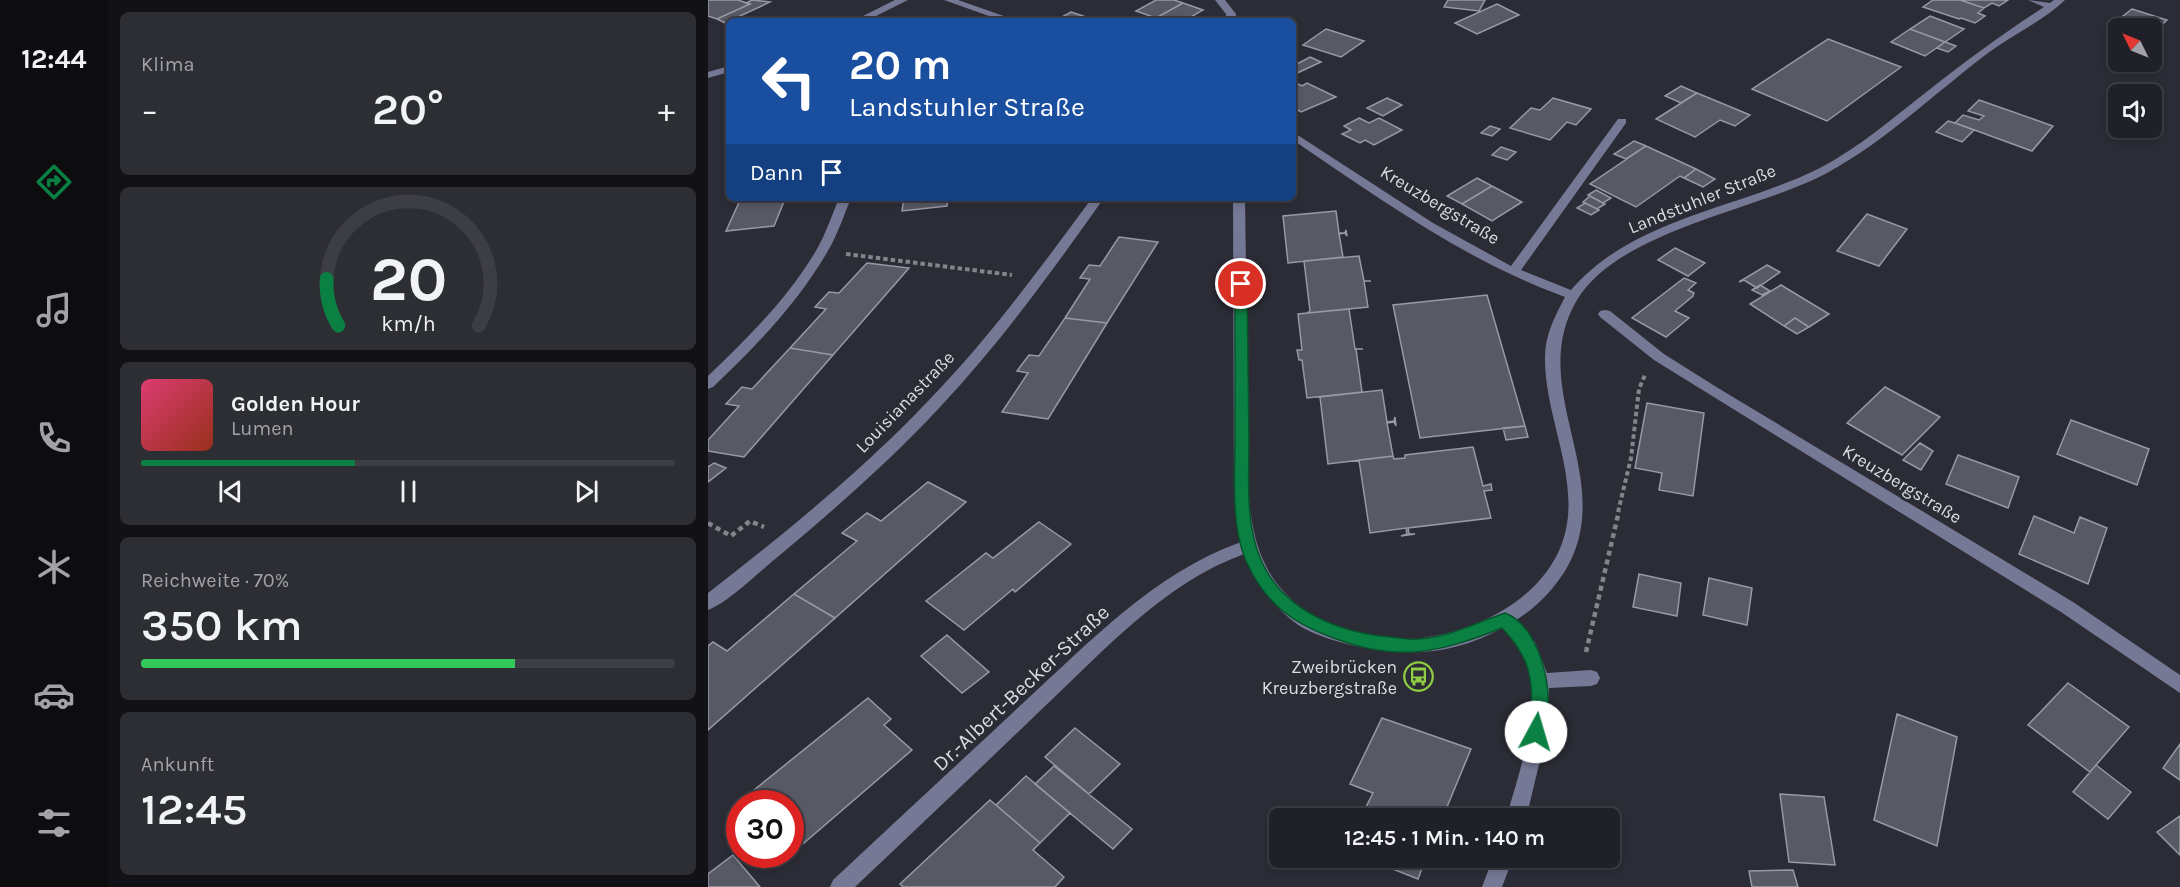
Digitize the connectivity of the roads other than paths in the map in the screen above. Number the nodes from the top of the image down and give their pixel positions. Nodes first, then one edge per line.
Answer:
1 (903, 0) edge
2 (950, 0) edge
3 (1220, 0) edge
4 (2033, 0) edge
5 (2055, 3) edge
6 (864, 18) edge
7 (1004, 18) edge
8 (1231, 18) edge
9 (726, 70) edge
10 (708, 75) edge
11 (1622, 121) dead end
12 (1296, 137) edge
13 (844, 201) edge
14 (1096, 201) edge
15 (1239, 201) edge
16 (1513, 272) junction
17 (1573, 295) junction
18 (1605, 314) dead end
19 (708, 384) edge
20 (1248, 546) junction
21 (708, 603) edge
22 (1505, 620) junction
23 (1585, 679) road end
24 (1539, 681) junction
25 (2180, 685) edge
26 (1519, 808) edge
27 (1499, 868) edge
28 (840, 887) edge
29 (1492, 887) edge

1 - 6 street
2 - 7 street
3 - 8 street
4 - 5 street
5 - 17 street, Landstuhler Straße
9 - 10 street
11 - 16 street
12 - 16 street, Kreuzbergstraße
13 - 19 street
14 - 21 street, Louisianastraße
15 - 20 street, Landstuhler Straße
16 - 17 street, Kreuzbergstraße
17 - 22 street, Landstuhler Straße
18 - 25 street, Kreuzbergstraße
20 - 22 street, Landstuhler Straße
20 - 28 street, Dr.-Albert-Becker-Straße
22 - 24 street
23 - 24 street
24 - 26 street
27 - 29 street

